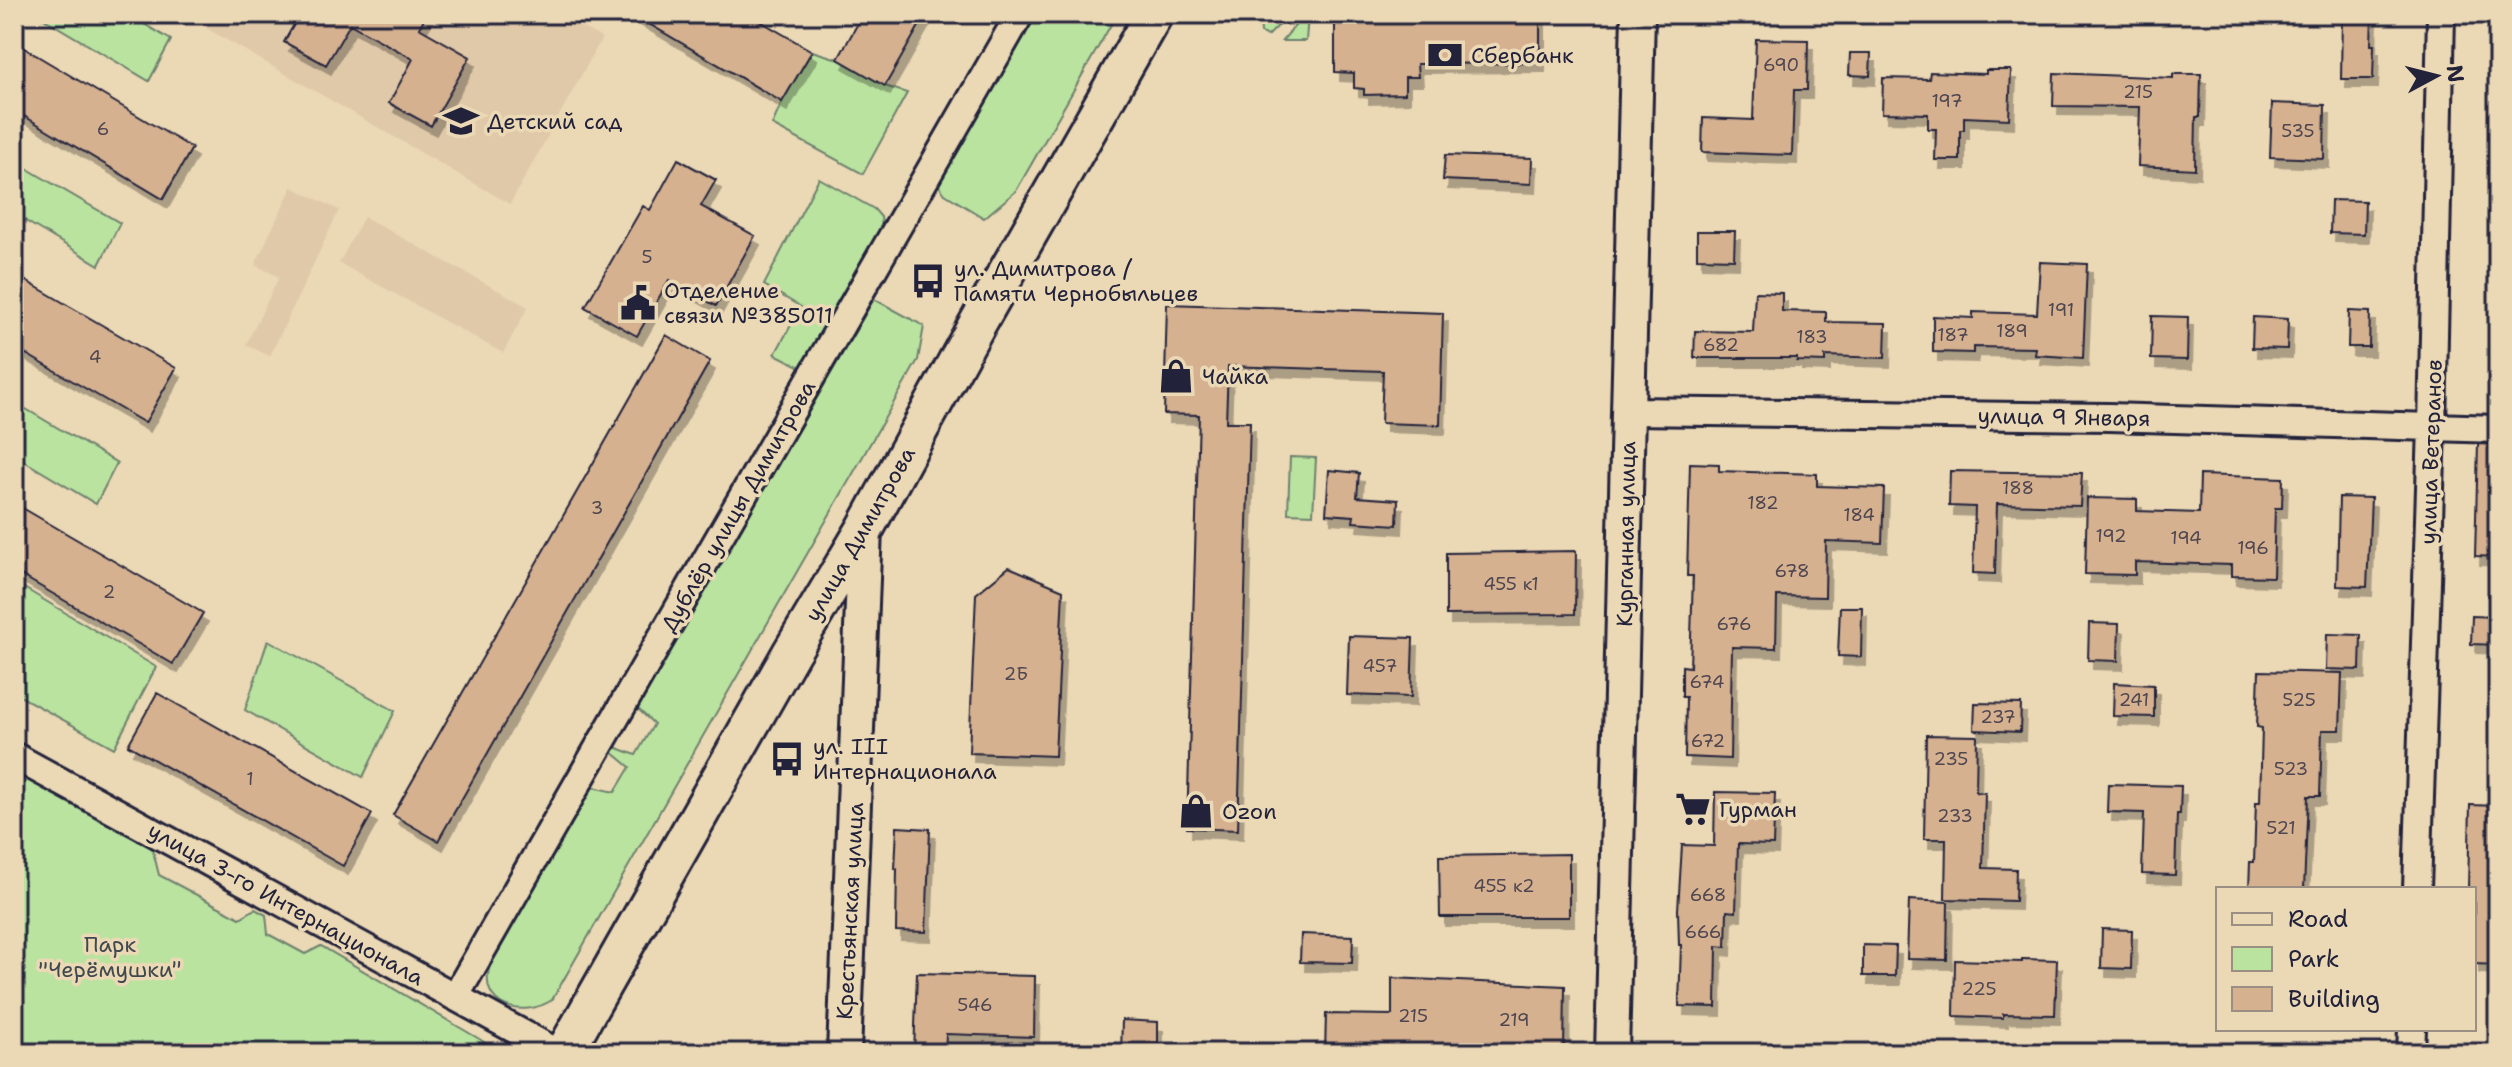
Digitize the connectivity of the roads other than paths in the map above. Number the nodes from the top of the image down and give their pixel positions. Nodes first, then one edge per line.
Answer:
1 (1020, 14) edge
2 (1154, 14) edge
3 (1638, 14) edge
4 (2441, 14) edge
5 (1629, 411) junction
6 (2432, 427) junction
7 (2498, 429) edge
8 (865, 529) junction
9 (14, 756) edge
10 (2417, 887) edge
11 (455, 997) junction
12 (2412, 1031) edge
13 (561, 1053) edge
14 (844, 1053) edge
15 (1612, 1053) edge
16 (2411, 1053) edge

1 - 11 street, Дублёр улицы Димитрова
2 - 8 main road, улица Димитрова
3 - 5 street, Курганная улица
4 - 6 street, улица Ветеранов
5 - 6 street, улица 9 Января
5 - 15 street, Курганная улица
6 - 7 street, улица 9 Января
6 - 10 street, улица Ветеранов
8 - 13 main road, улица Димитрова
8 - 14 street, Крестьянская улица
9 - 11 street, улица 3-го Интернационала
11 - 13 street, улица 3-го Интернационала
12 - 16 street

